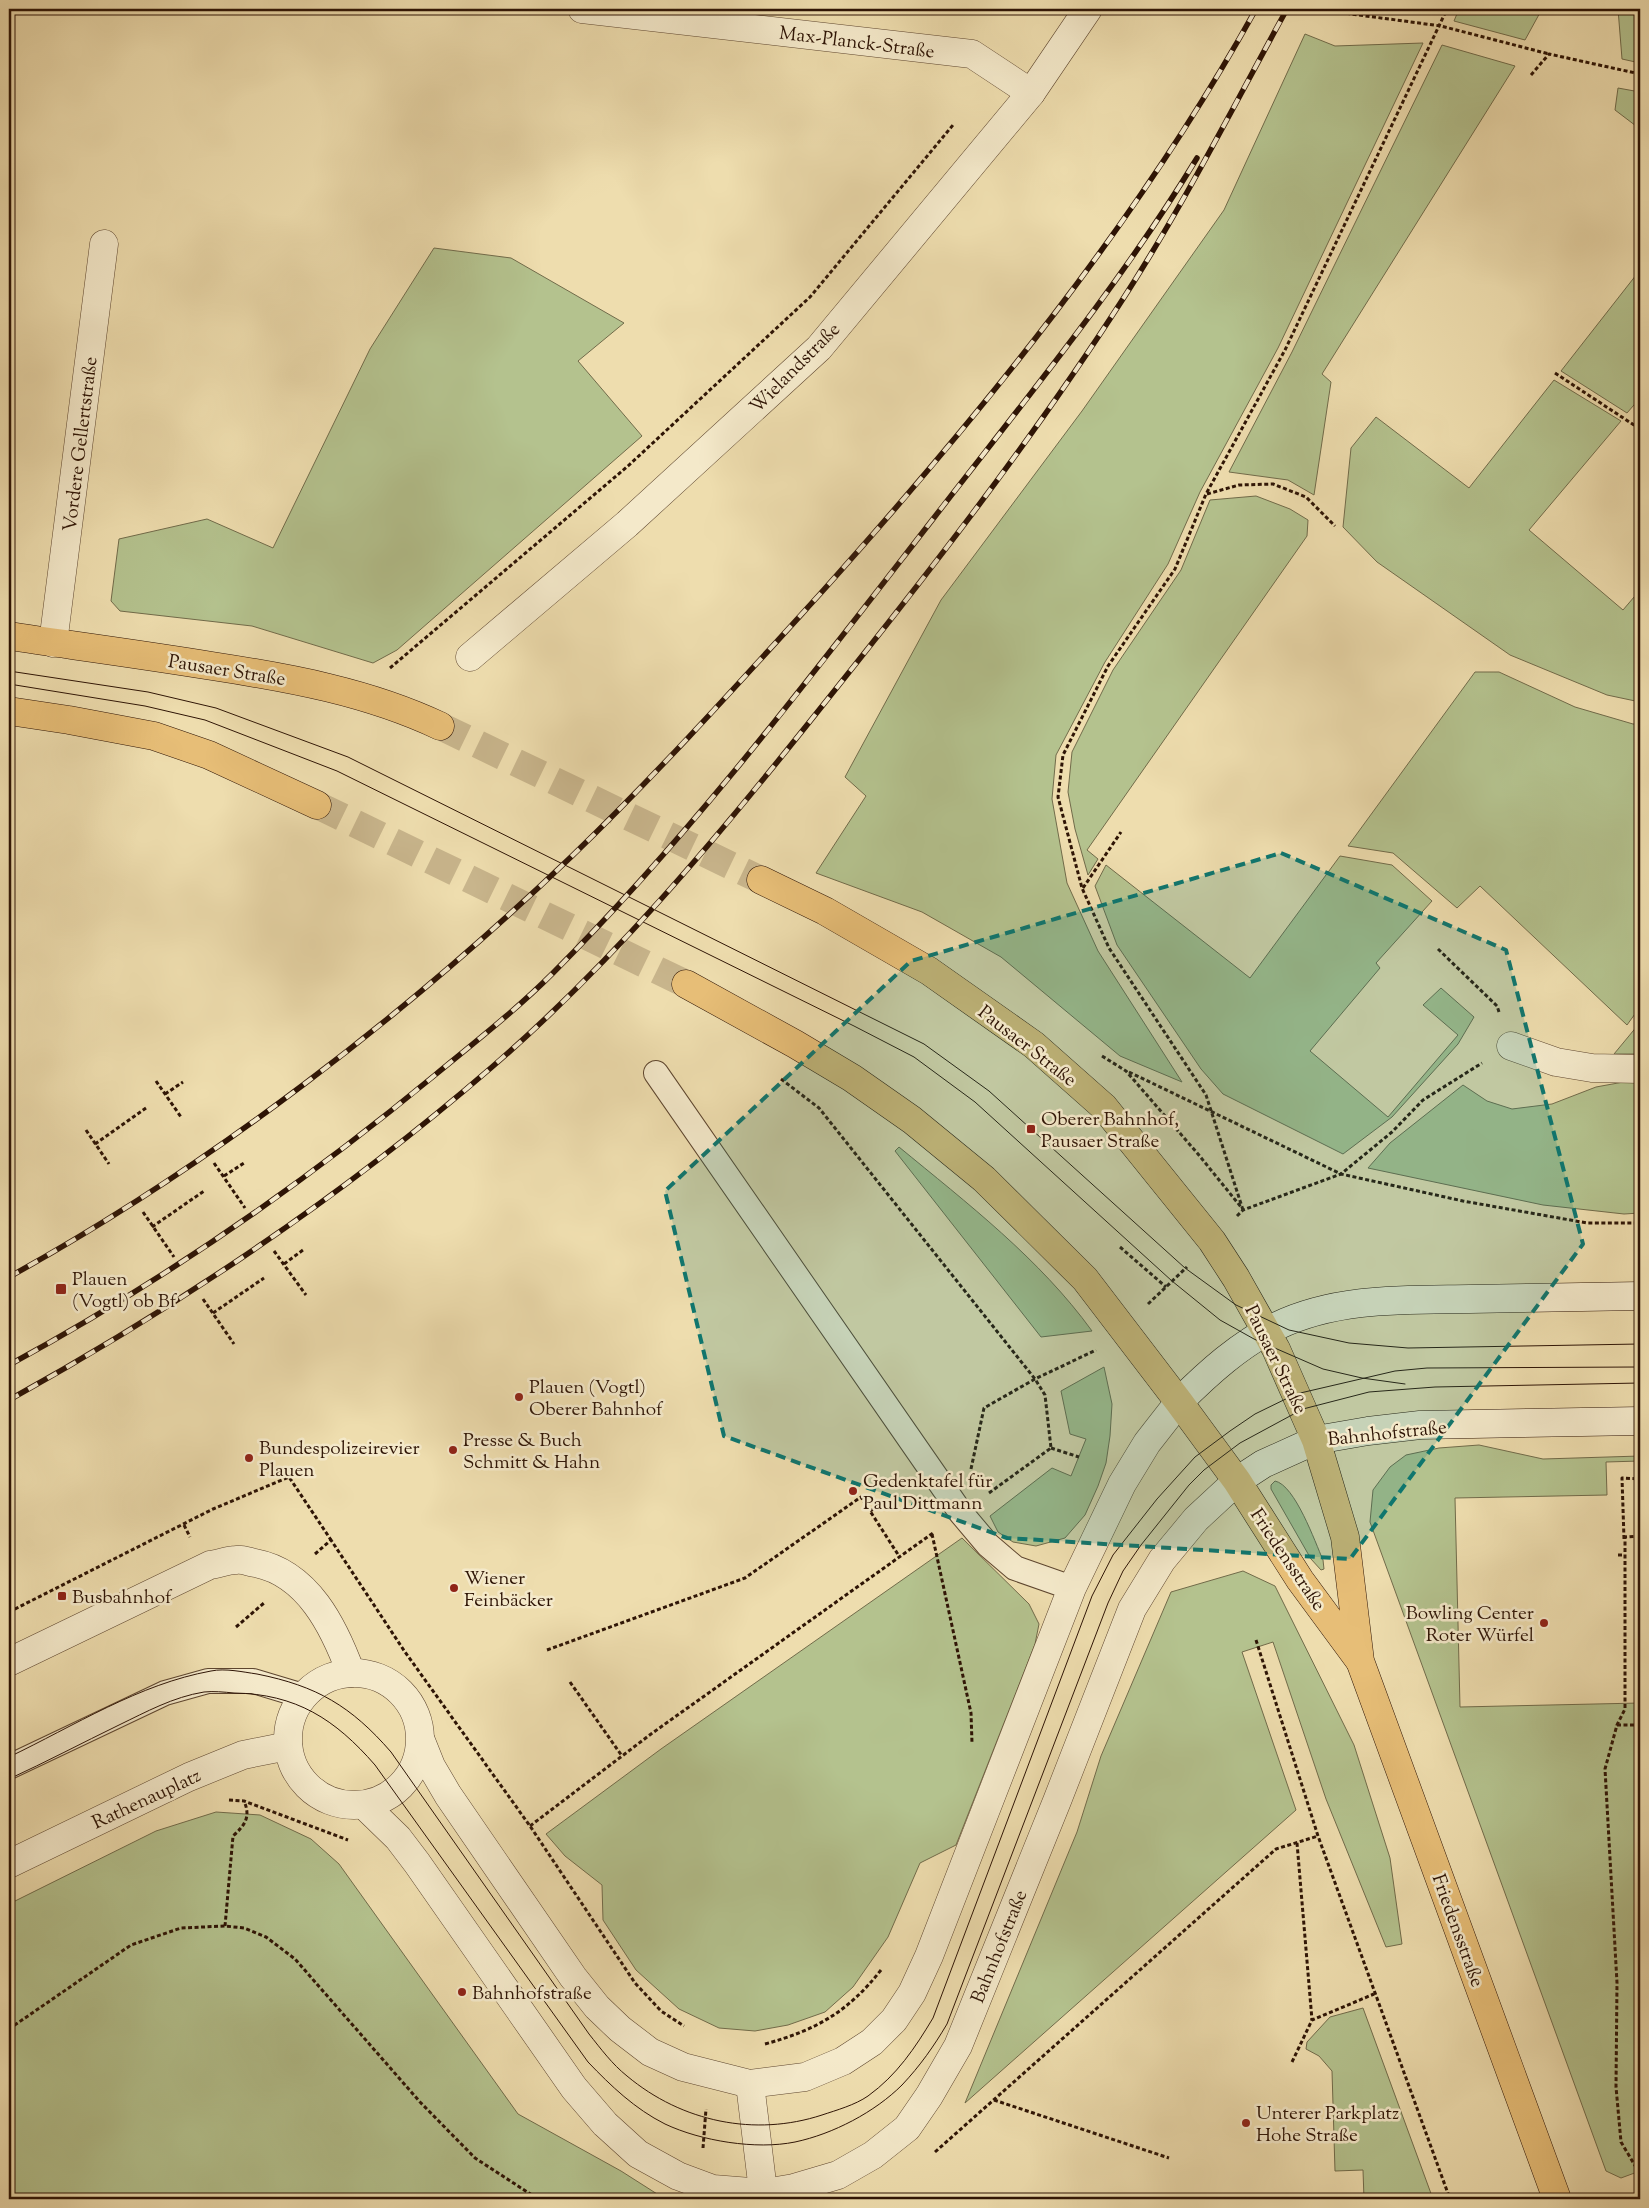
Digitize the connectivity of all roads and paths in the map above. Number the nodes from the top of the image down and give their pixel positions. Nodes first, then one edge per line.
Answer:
1 (582, 9) edge
2 (1088, 9) edge
3 (1314, 9) edge
4 (1448, 9) edge
5 (1441, 26) junction
6 (1549, 54) junction
7 (1640, 74) edge
8 (1531, 75) dead end
9 (1031, 93) junction
10 (953, 125) dead end
11 (104, 244) dead end
12 (1555, 373) dead end
13 (1640, 429) edge
14 (1206, 494) junction
15 (1335, 526) dead end
16 (9, 636) edge
17 (53, 643) junction
18 (470, 657) dead end
19 (386, 672) dead end
20 (9, 711) edge
21 (440, 726) tunnel mouth
22 (317, 805) tunnel mouth
23 (1121, 832) dead end
24 (761, 880) tunnel mouth
25 (1082, 888) junction
26 (1438, 949) dead end
27 (686, 984) tunnel mouth
28 (1511, 1046) junction
29 (1640, 1069) edge
30 (1126, 1071) dead end
31 (656, 1074) dead end
32 (780, 1079) dead end
33 (156, 1081) dead end
34 (183, 1082) dead end
35 (165, 1094) junction
36 (146, 1108) dead end
37 (1210, 1111) junction
38 (181, 1117) dead end
39 (86, 1130) dead end
40 (95, 1144) junction
41 (214, 1163) dead end
42 (244, 1163) dead end
43 (109, 1164) dead end
44 (1341, 1174) junction
45 (224, 1176) junction
46 (204, 1191) dead end
47 (245, 1208) dead end
48 (1243, 1210) junction
49 (142, 1212) dead end
50 (1640, 1223) edge
51 (152, 1227) junction
52 (1212, 1241) junction
53 (1120, 1247) dead end
54 (303, 1250) dead end
55 (274, 1251) dead end
56 (174, 1257) dead end
57 (284, 1264) junction
58 (264, 1278) dead end
59 (1166, 1287) junction
60 (306, 1295) dead end
61 (1640, 1296) edge
62 (203, 1299) dead end
63 (213, 1313) junction
64 (1123, 1327) junction
65 (1266, 1331) junction
66 (234, 1344) dead end
67 (1035, 1379) junction
68 (1179, 1402) junction
69 (1640, 1421) edge
70 (1316, 1440) junction
71 (1051, 1448) junction
72 (1079, 1457) dead end
73 (1640, 1479) edge
74 (1236, 1481) junction
75 (876, 1508) dead end
76 (870, 1511) junction
77 (962, 1513) junction
78 (184, 1525) junction
79 (932, 1534) junction
80 (1640, 1536) edge
81 (191, 1540) dead end
82 (331, 1540) junction
83 (1618, 1555) dead end
84 (899, 1556) junction
85 (288, 1577) junction
86 (1072, 1588) junction
87 (9, 1612) edge
88 (236, 1627) dead end
89 (1256, 1640) dead end
90 (547, 1650) dead end
91 (1360, 1661) junction
92 (9, 1662) edge
93 (350, 1673) junction
94 (570, 1682) dead end
95 (303, 1696) junction
96 (1617, 1725) junction
97 (1640, 1725) edge
98 (420, 1741) junction
99 (288, 1746) junction
100 (971, 1752) dead end
101 (622, 1756) junction
102 (9, 1767) edge
103 (189, 1777) junction
104 (244, 1801) junction
105 (364, 1806) junction
106 (530, 1826) junction
107 (1318, 1836) junction
108 (398, 1838) junction
109 (1297, 1842) junction
110 (9, 1864) edge
111 (225, 1926) junction
112 (885, 1966) dead end
113 (1374, 1994) junction
114 (1312, 2020) junction
115 (684, 2027) dead end
116 (9, 2029) edge
117 (761, 2046) dead end
118 (1292, 2062) dead end
119 (710, 2074) junction
120 (750, 2084) junction
121 (993, 2100) junction
122 (929, 2158) dead end
123 (1168, 2158) dead end
124 (1640, 2174) edge
125 (699, 2184) junction
126 (764, 2196) edge
127 (538, 2199) edge
128 (1450, 2199) edge
129 (1557, 2199) edge

1 - 9 street, Max-Planck-Straße
2 - 9 street, Wielandstraße
3 - 5 path
4 - 5 path
5 - 6 path
5 - 14 path
6 - 7 path
6 - 8 path
9 - 18 street, Wielandstraße
10 - 19 path
11 - 17 street, Vordere Gellertstraße
12 - 13 path
14 - 15 path
14 - 25 path
16 - 17 main road, Pausaer Straße
17 - 21 main road, Pausaer Straße
20 - 22 main road
23 - 25 path
24 - 52 main road, Pausaer Straße
25 - 37 path
26 - 28 path
27 - 64 main road
28 - 29 street
28 - 44 path
30 - 37 path
31 - 77 lane
32 - 67 path
33 - 35 path
34 - 35 path
35 - 38 path
36 - 40 path
37 - 44 path
37 - 48 path
39 - 40 path
40 - 43 path
41 - 45 path
42 - 45 path
44 - 48 path
44 - 50 path
45 - 47 path
46 - 51 path
48 - 52 path
49 - 51 path
51 - 56 path
52 - 59 path
52 - 65 main road, Pausaer Straße
53 - 59 path
54 - 57 path
55 - 57 path
57 - 60 path
58 - 63 path
59 - 64 path
61 - 65 street
62 - 63 path
63 - 66 path
64 - 67 path
64 - 68 main road
65 - 68 street
65 - 70 main road, Pausaer Straße
67 - 71 path
67 - 77 path
68 - 74 main road
68 - 86 street
69 - 70 street, Bahnhofstraße
70 - 74 street, Bahnhofstraße
70 - 91 main road, Friedensstraße
71 - 72 path
71 - 77 path
73 - 83 path
74 - 91 main road, Friedensstraße
74 - 126 street, Bahnhofstraße
75 - 76 path
76 - 84 path
76 - 90 path
77 - 79 path
77 - 86 lane
78 - 81 path
78 - 82 path
78 - 87 path
79 - 84 path
79 - 100 path
80 - 96 path
82 - 85 path
82 - 106 path
84 - 101 path
85 - 88 path
85 - 92 street
85 - 93 street
86 - 120 street
89 - 107 path
91 - 129 main road, Friedensstraße
93 - 95 street
93 - 98 street
94 - 101 path
95 - 99 street
95 - 102 lane
96 - 97 path
96 - 124 path
98 - 105 street
98 - 119 street
99 - 103 street, Rathenauplatz
99 - 105 street
101 - 106 path
103 - 104 path
103 - 110 street, Rathenauplatz
104 - 108 path
104 - 111 path
105 - 108 street, Bahnhofstraße
106 - 115 path
107 - 109 path
107 - 113 path
108 - 125 street, Bahnhofstraße
109 - 114 path
109 - 121 path
111 - 116 path
111 - 127 path
112 - 117 path
113 - 114 path
113 - 128 path
114 - 118 path
119 - 120 street
119 - 125 path
120 - 126 street
121 - 122 path
121 - 123 path
125 - 126 street, Bahnhofstraße

